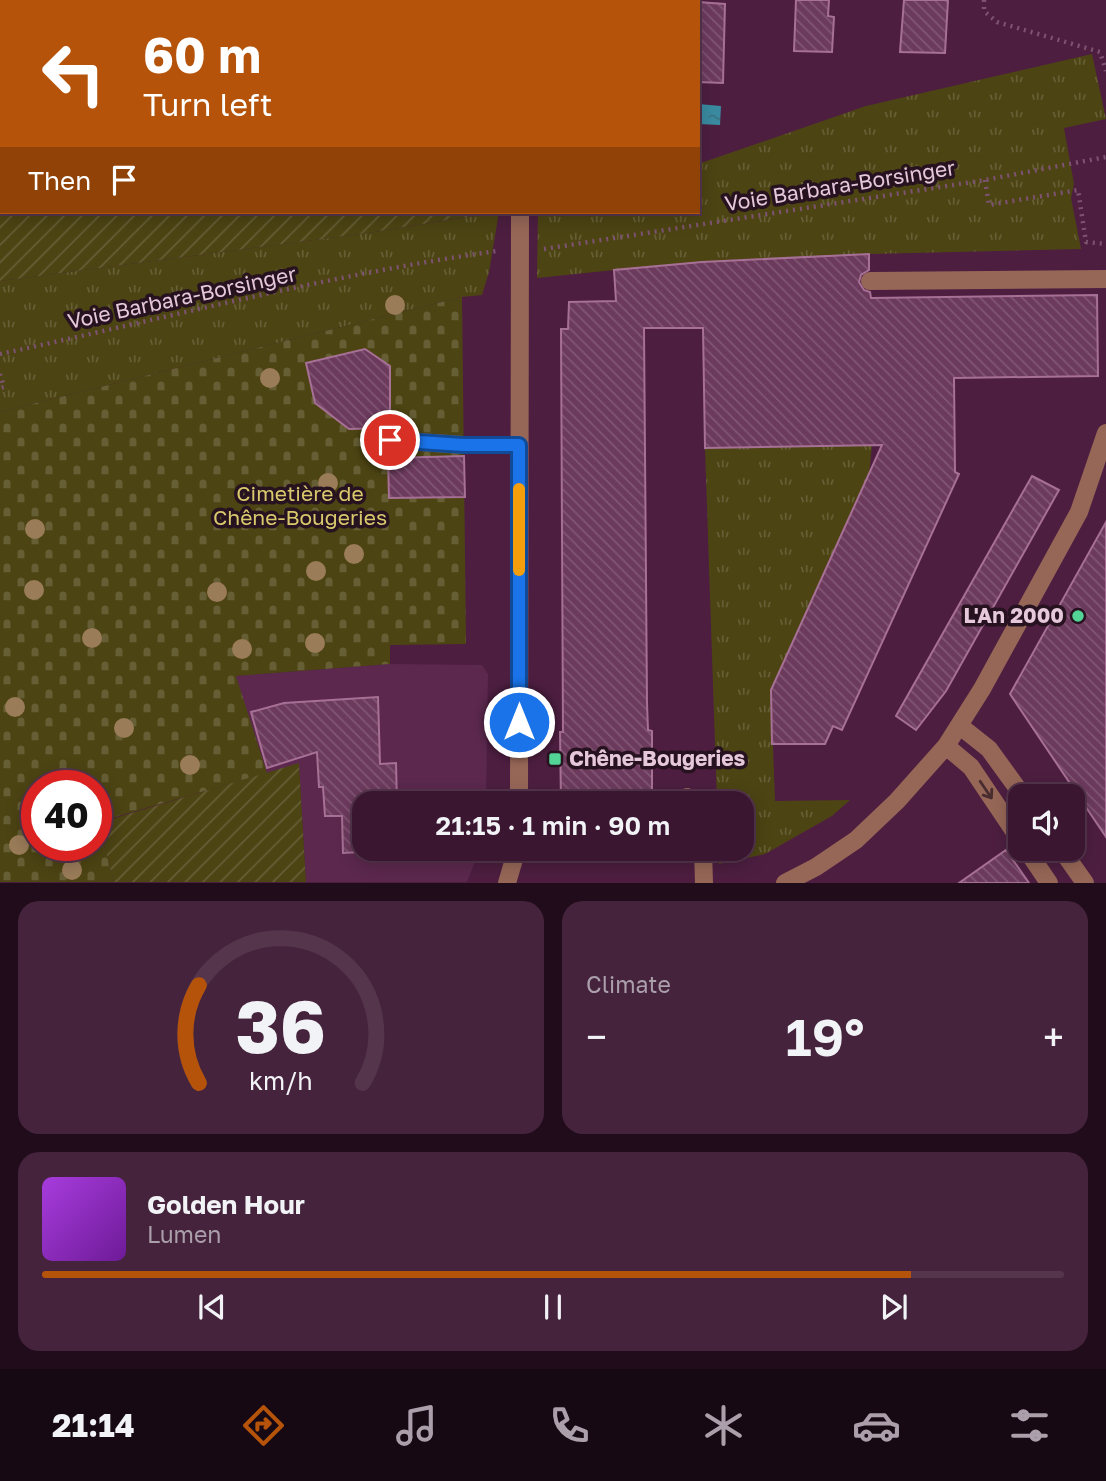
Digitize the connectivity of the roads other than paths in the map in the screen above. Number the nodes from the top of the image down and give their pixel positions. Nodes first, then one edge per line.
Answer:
1 (520, 214) edge
2 (1106, 279) edge
3 (870, 281) dead end
4 (1106, 433) edge
5 (390, 440) dead end
6 (519, 445) junction
7 (960, 726) junction
8 (946, 746) junction
9 (1014, 784) edge
10 (519, 791) edge
11 (1008, 821) edge
12 (514, 861) edge
13 (703, 861) edge
14 (1035, 861) edge
15 (1069, 861) edge
16 (510, 882) edge
17 (704, 883) edge
18 (785, 883) edge
19 (1049, 883) edge
20 (1085, 883) edge

1 - 6 street
2 - 3 street
4 - 7 street
5 - 6 street
6 - 10 street
7 - 8 street
7 - 9 street
8 -> 11 street
8 - 18 street
12 - 16 street
13 - 17 street
14 - 19 street
15 - 20 street

